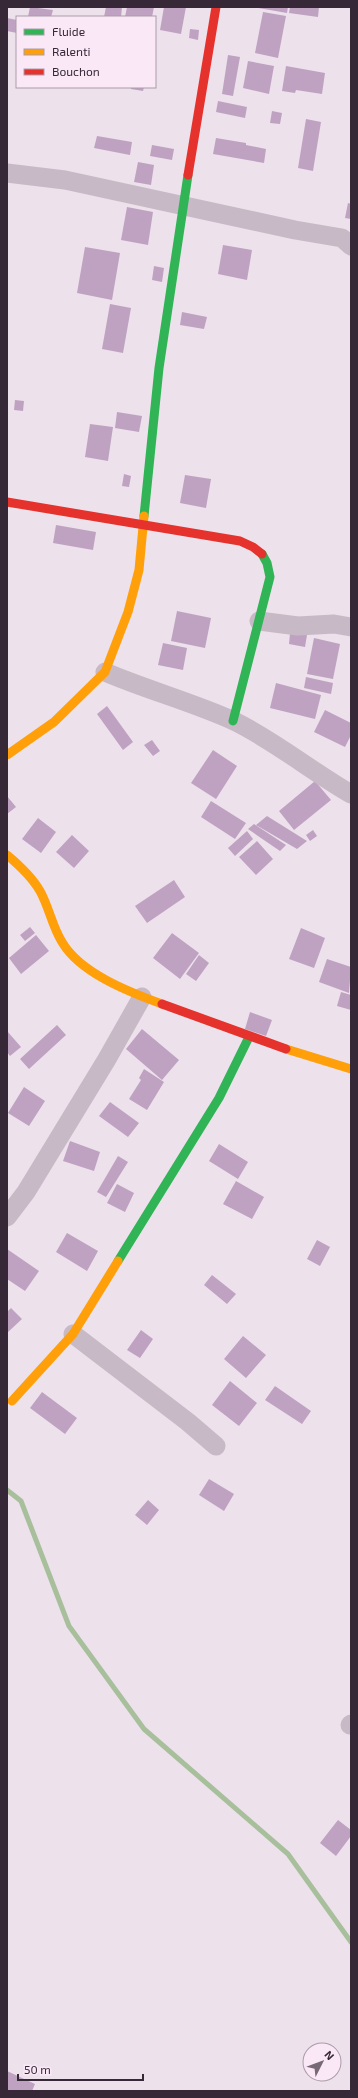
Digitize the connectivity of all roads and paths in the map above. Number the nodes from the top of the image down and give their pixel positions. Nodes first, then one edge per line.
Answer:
1 (216, 7) edge
2 (7, 173) edge
3 (182, 205) junction
4 (351, 246) edge
5 (7, 502) edge
6 (145, 524) junction
7 (259, 621) junction
8 (351, 627) edge
9 (105, 672) junction
10 (234, 721) junction
11 (7, 755) edge
12 (351, 794) edge
13 (7, 855) edge
14 (142, 997) junction
15 (249, 1037) junction
16 (351, 1070) edge
17 (7, 1218) edge
18 (73, 1334) junction
19 (12, 1401) dead end
20 (216, 1446) dead end

1 - 3 street
2 - 3 street
3 - 4 street
3 - 6 street
5 - 6 street
6 - 7 street
6 - 9 street
7 - 8 street
7 - 10 street
9 - 10 street
9 - 11 street
10 - 12 street
13 - 14 street
14 - 15 street
14 - 17 street
15 - 16 street
15 - 18 street
18 - 19 street
18 - 20 street

